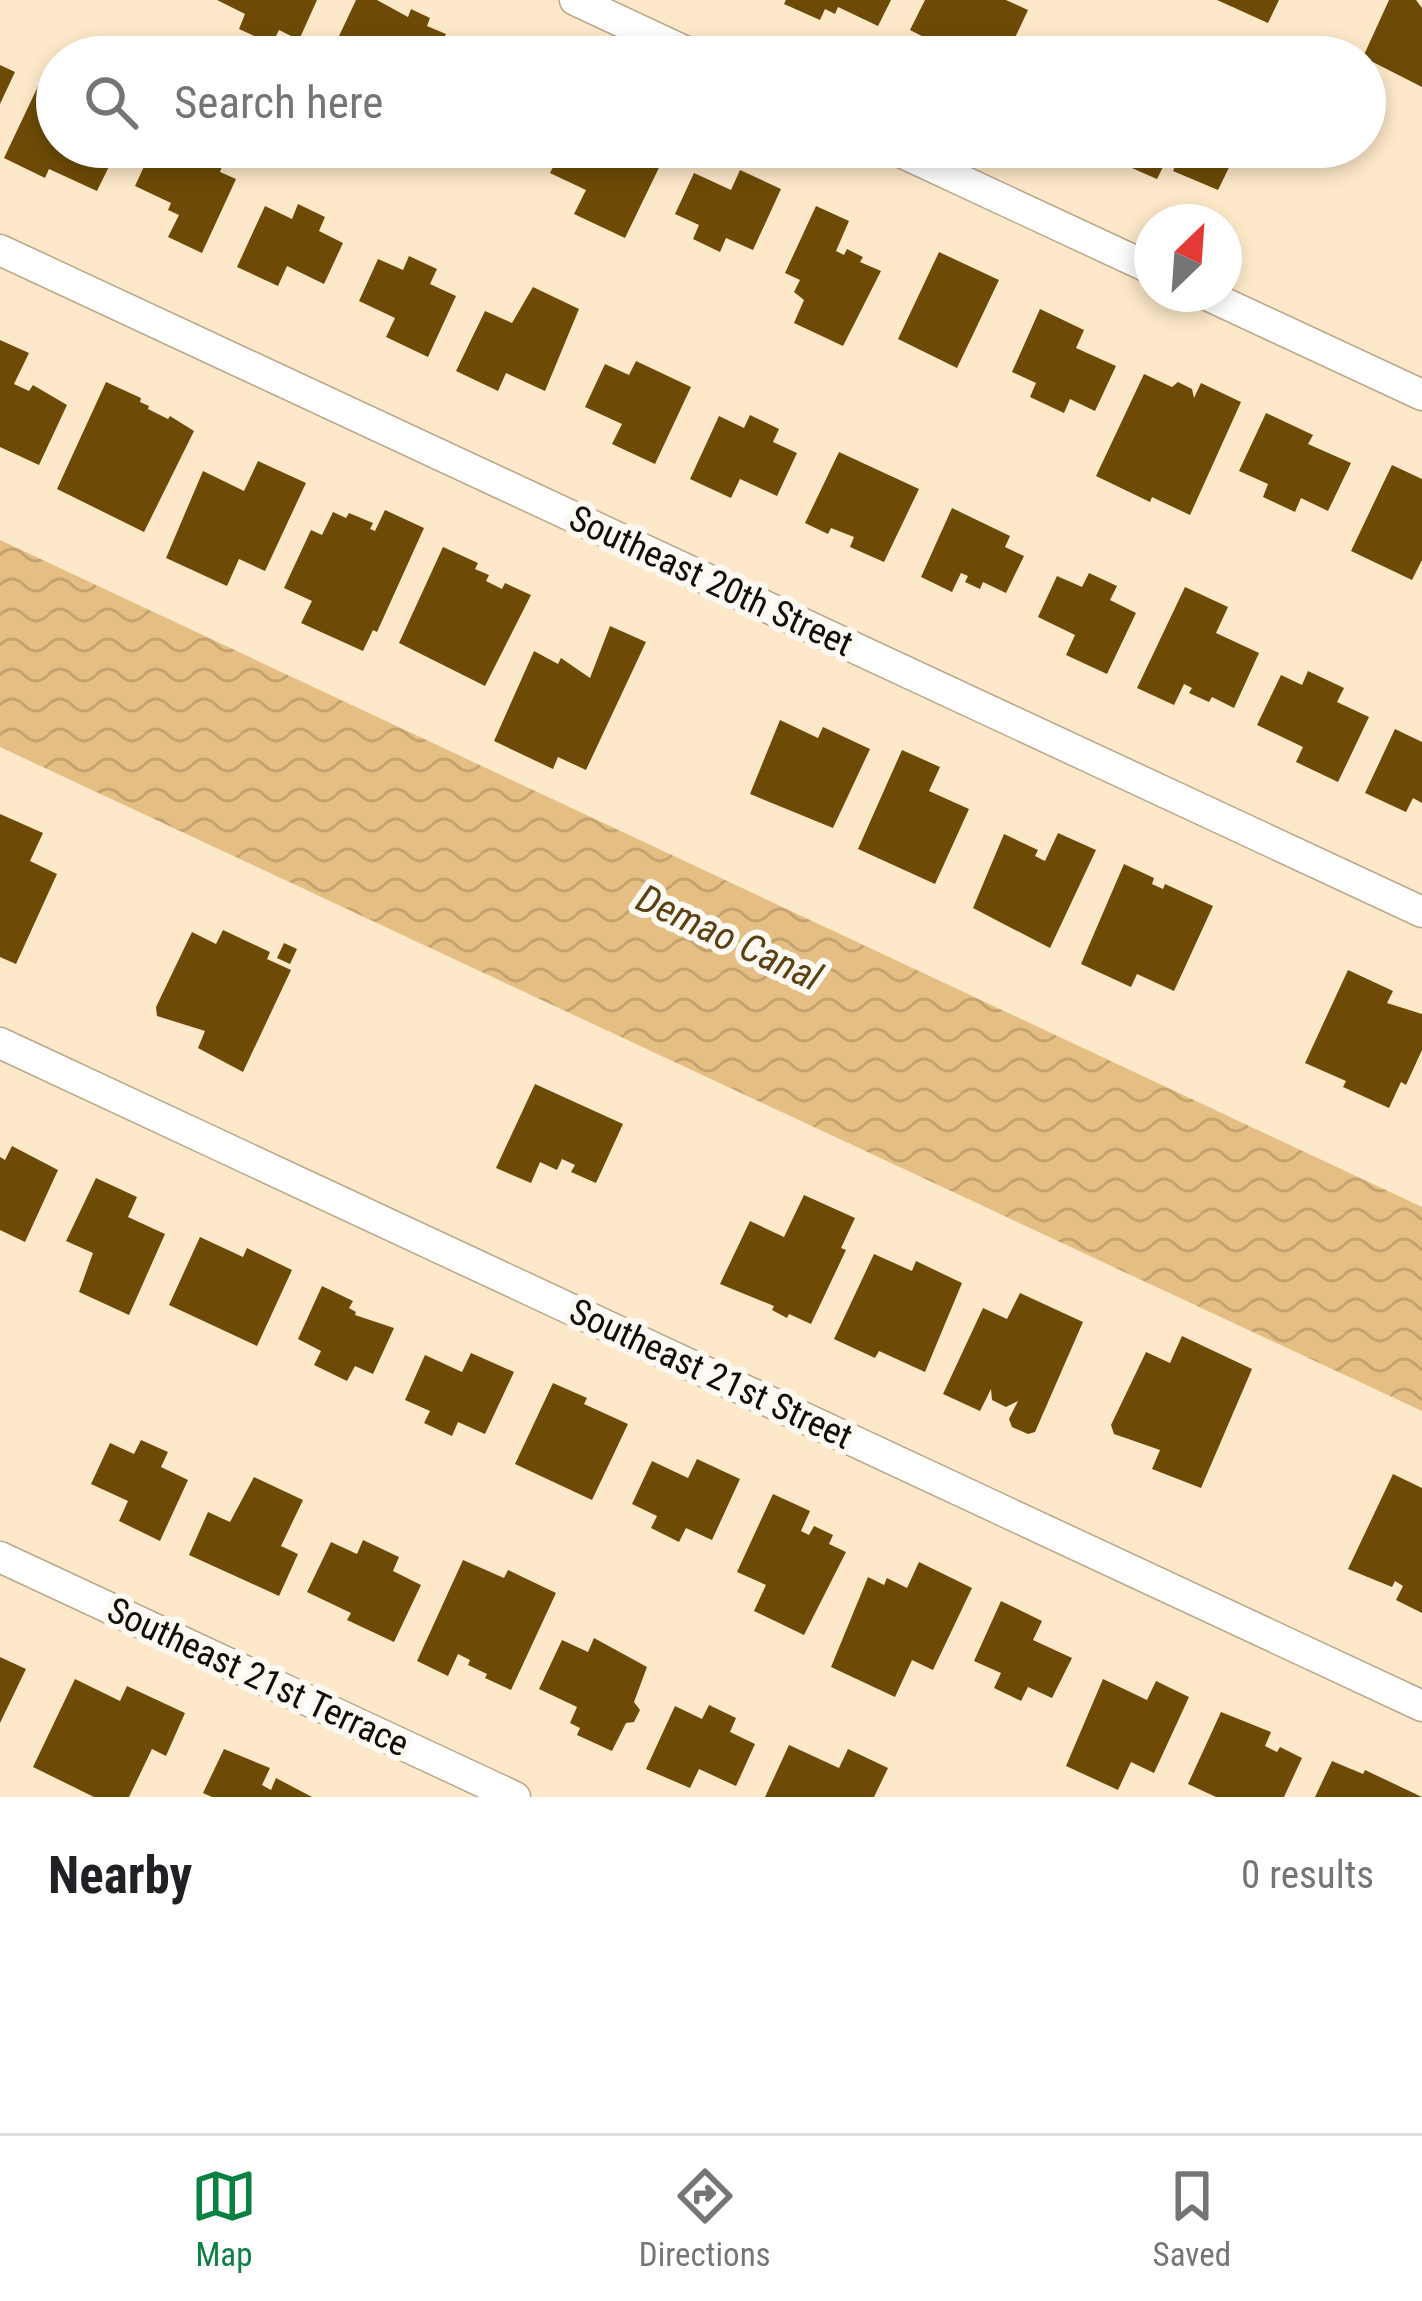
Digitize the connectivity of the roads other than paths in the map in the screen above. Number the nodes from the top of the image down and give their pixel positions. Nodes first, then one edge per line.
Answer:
1 (575, 0) edge
2 (652, 36) edge
3 (935, 168) edge
4 (0, 250) edge
5 (1134, 261) edge
6 (1242, 311) edge
7 (1422, 395) edge
8 (1422, 912) edge
9 (0, 1043) edge
10 (0, 1557) edge
11 (1422, 1706) edge
12 (515, 1797) edge

1 - 2 street
3 - 5 street
4 - 8 street, Southeast 20th Street
6 - 7 street
9 - 11 street, Southeast 21st Street
10 - 12 street, Southeast 21st Terrace

